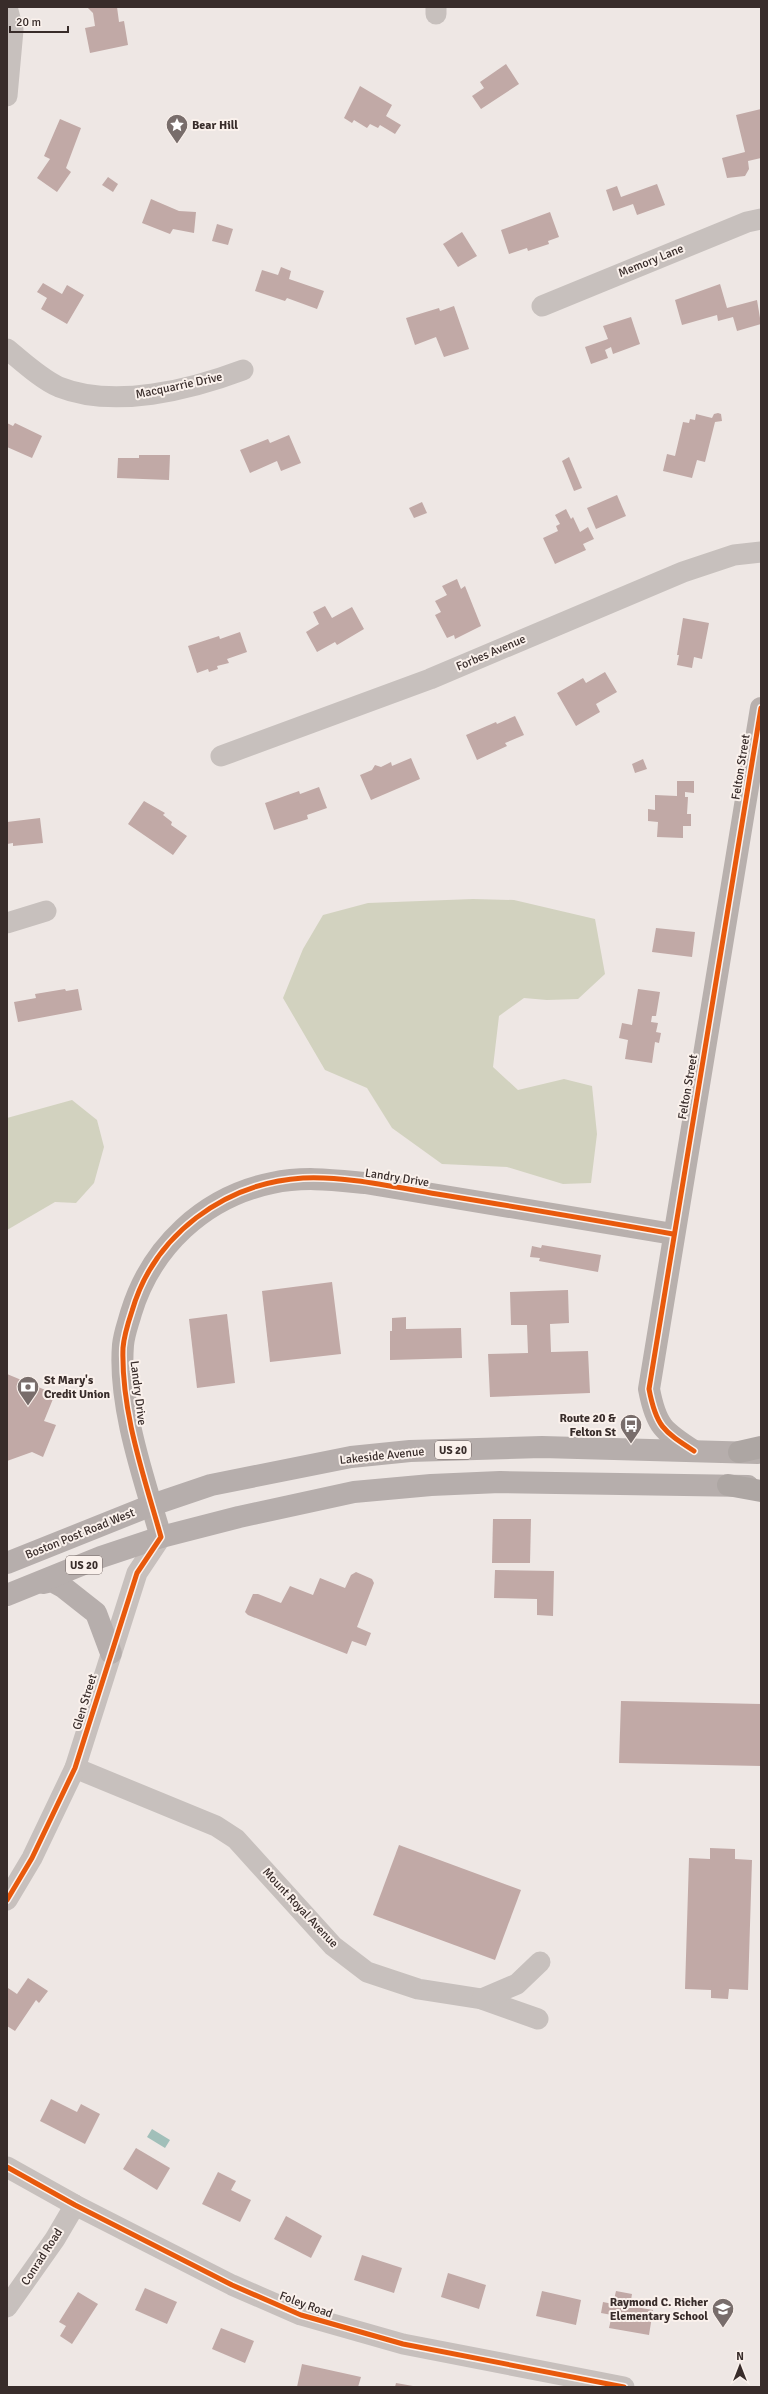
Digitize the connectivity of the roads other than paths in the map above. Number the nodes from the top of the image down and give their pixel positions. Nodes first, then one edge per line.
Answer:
1 (7, 7) edge
2 (7, 96) edge
3 (761, 219) edge
4 (542, 306) dead end
5 (7, 349) edge
6 (243, 370) dead end
7 (761, 552) edge
8 (761, 708) edge
9 (221, 756) dead end
10 (46, 911) dead end
11 (7, 923) edge
12 (673, 1234) junction
13 (761, 1447) edge
14 (694, 1451) junction
15 (739, 1452) junction
16 (761, 1453) edge
17 (728, 1485) junction
18 (761, 1486) edge
19 (761, 1491) edge
20 (152, 1505) junction
21 (161, 1537) junction
22 (7, 1563) edge
23 (42, 1583) junction
24 (7, 1595) edge
25 (111, 1653) junction
26 (75, 1768) junction
27 (7, 1900) edge
28 (540, 1962) dead end
29 (482, 1999) junction
30 (538, 2019) dead end
31 (7, 2167) edge
32 (75, 2205) junction
33 (7, 2307) edge
34 (575, 2382) edge
35 (624, 2387) edge

1 - 2 street
3 - 4 street, Memory Lane
5 - 6 street, Macquarrie Drive
7 - 9 street, Forbes Avenue
8 - 12 street, Felton Street
10 - 11 street
12 - 14 street, Felton Street
12 - 20 street, Landry Drive
13 - 15 highway
14 - 15 main road, Lakeside Avenue / US 20
14 - 20 main road, Lakeside Avenue / US 20
15 - 16 main road, Lakeside Avenue / US 20
17 - 18 main road, US 20
17 - 19 highway
17 - 21 main road, US 20
20 - 21 street
20 - 22 main road, Boston Post Road West / US 20
21 - 23 main road, US 20
21 - 25 street, Glen Street
23 - 24 main road, US 20
23 - 25 main road
25 - 26 street, Glen Street
26 - 27 street, Glen Street
26 - 29 street, Mount Royal Avenue
28 - 29 street
29 - 30 street, Mount Royal Avenue
31 - 32 street, Foley Road
32 - 33 street, Conrad Road
32 - 34 street, Foley Road
34 - 35 street, Foley Road

